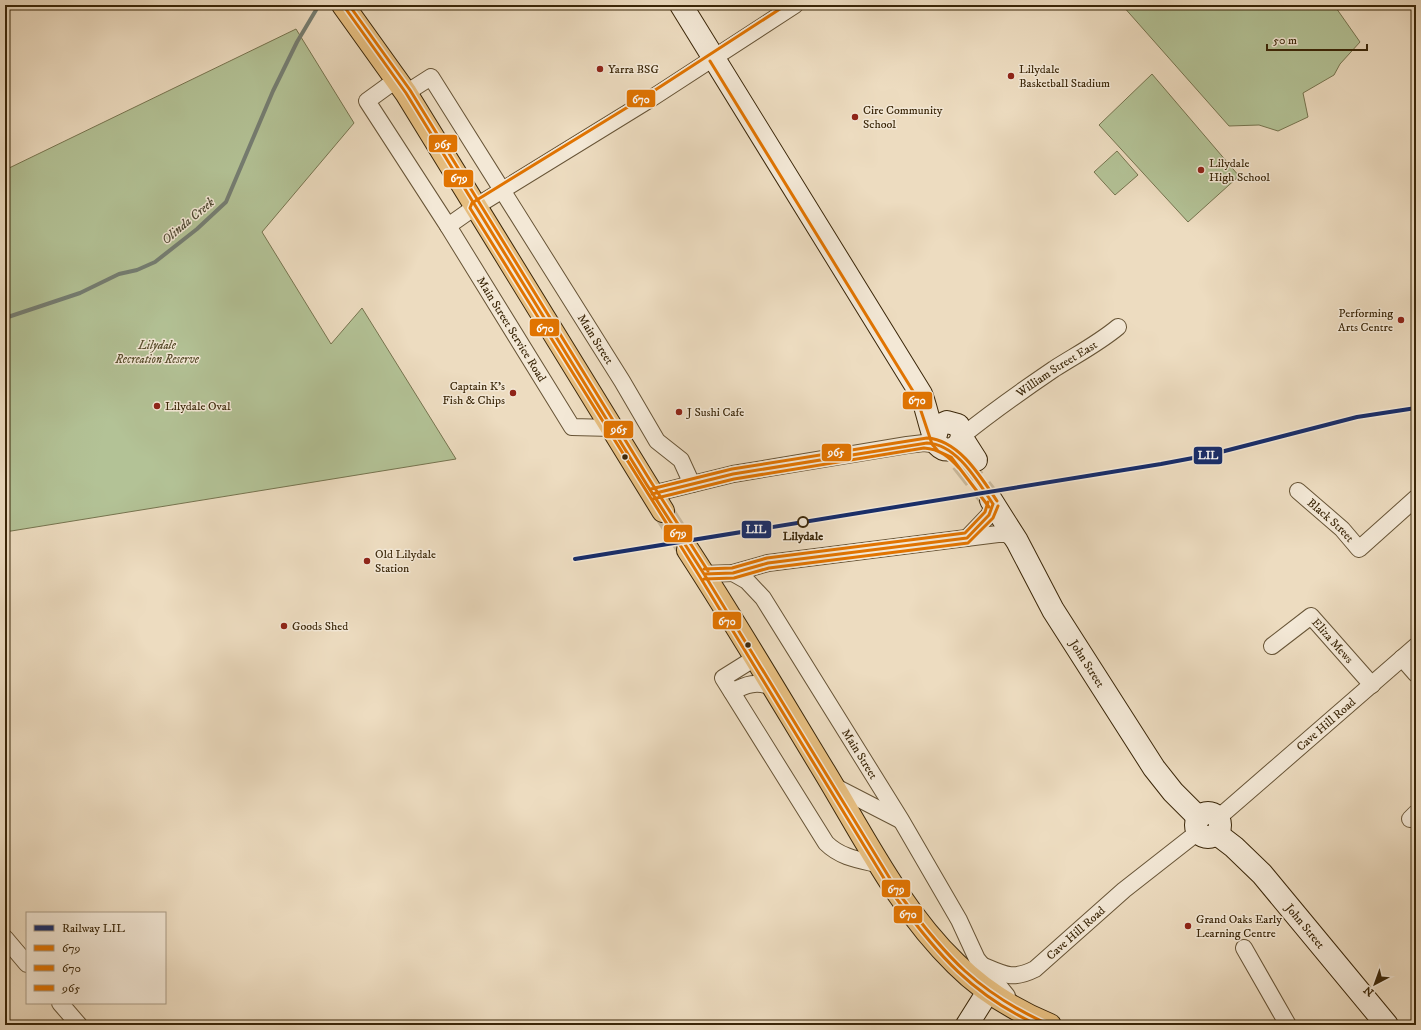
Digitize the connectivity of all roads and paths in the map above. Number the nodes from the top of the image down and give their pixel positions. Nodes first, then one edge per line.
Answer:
1 (343, 5) edge
2 (681, 5) edge
3 (795, 5) edge
4 (714, 58) junction
5 (404, 92) junction
6 (501, 190) junction
7 (476, 207) junction
8 (448, 226) junction
9 (1118, 326) dead end
10 (612, 428) junction
11 (954, 441) junction
12 (692, 484) junction
13 (1298, 491) dead end
14 (1416, 498) edge
15 (995, 501) joint
16 (658, 502) joint
17 (967, 538) junction
18 (1017, 541) junction
19 (688, 550) tunnel mouth
20 (733, 573) junction
21 (704, 574) junction
22 (1272, 646) dead end
23 (1416, 646) edge
24 (755, 658) junction
25 (1402, 658) junction
26 (1416, 674) edge
27 (1372, 685) junction
28 (773, 687) junction
29 (732, 692) junction
30 (832, 785) junction
31 (901, 820) junction
32 (1208, 825) junction
33 (881, 865) junction
34 (5, 938) edge
35 (938, 943) junction
36 (1244, 948) dead end
37 (26, 963) edge
38 (981, 964) junction
39 (989, 990) junction
40 (61, 1004) edge
41 (1019, 1010) junction
42 (973, 1022) edge
43 (78, 1025) edge
44 (1050, 1025) edge
45 (1288, 1025) edge
46 (1386, 1025) edge

1 - 5 highway
2 - 4 main road
3 - 4 street
4 - 6 street
4 - 11 main road
5 - 6 street
5 - 7 highway
5 - 8 street
6 - 7 street
6 - 12 street, Main Street
7 - 8 street
7 - 10 highway
8 - 10 street, Main Street Service Road
9 - 11 street, William Street East
10 - 16 highway
11 - 12 street, William Street East
12 - 16 street, William Street East
13 - 14 street, Black Street
15 - 17 street
15 - 18 main road, John Street
17 - 18 street
17 - 20 street
18 - 32 main road, John Street
19 - 21 highway
20 - 21 street
20 - 31 street, Main Street
21 - 24 highway
22 - 27 street, Eliza Mews
23 - 25 street, Cave Hill Road
24 - 28 highway
24 - 29 street
25 - 26 street
25 - 27 street, Cave Hill Road
27 - 32 street, Cave Hill Road
28 - 29 street
28 - 30 highway
29 - 33 street
30 - 31 street
30 - 33 highway
31 - 38 street, Main Street
32 - 38 street, Cave Hill Road
32 - 46 main road, John Street
33 - 35 highway
34 - 37 street
35 - 38 street, Cave Hill Road
35 - 39 highway
36 - 45 street
38 - 41 street
39 - 41 highway
39 - 42 main road
40 - 43 street
41 - 44 highway

